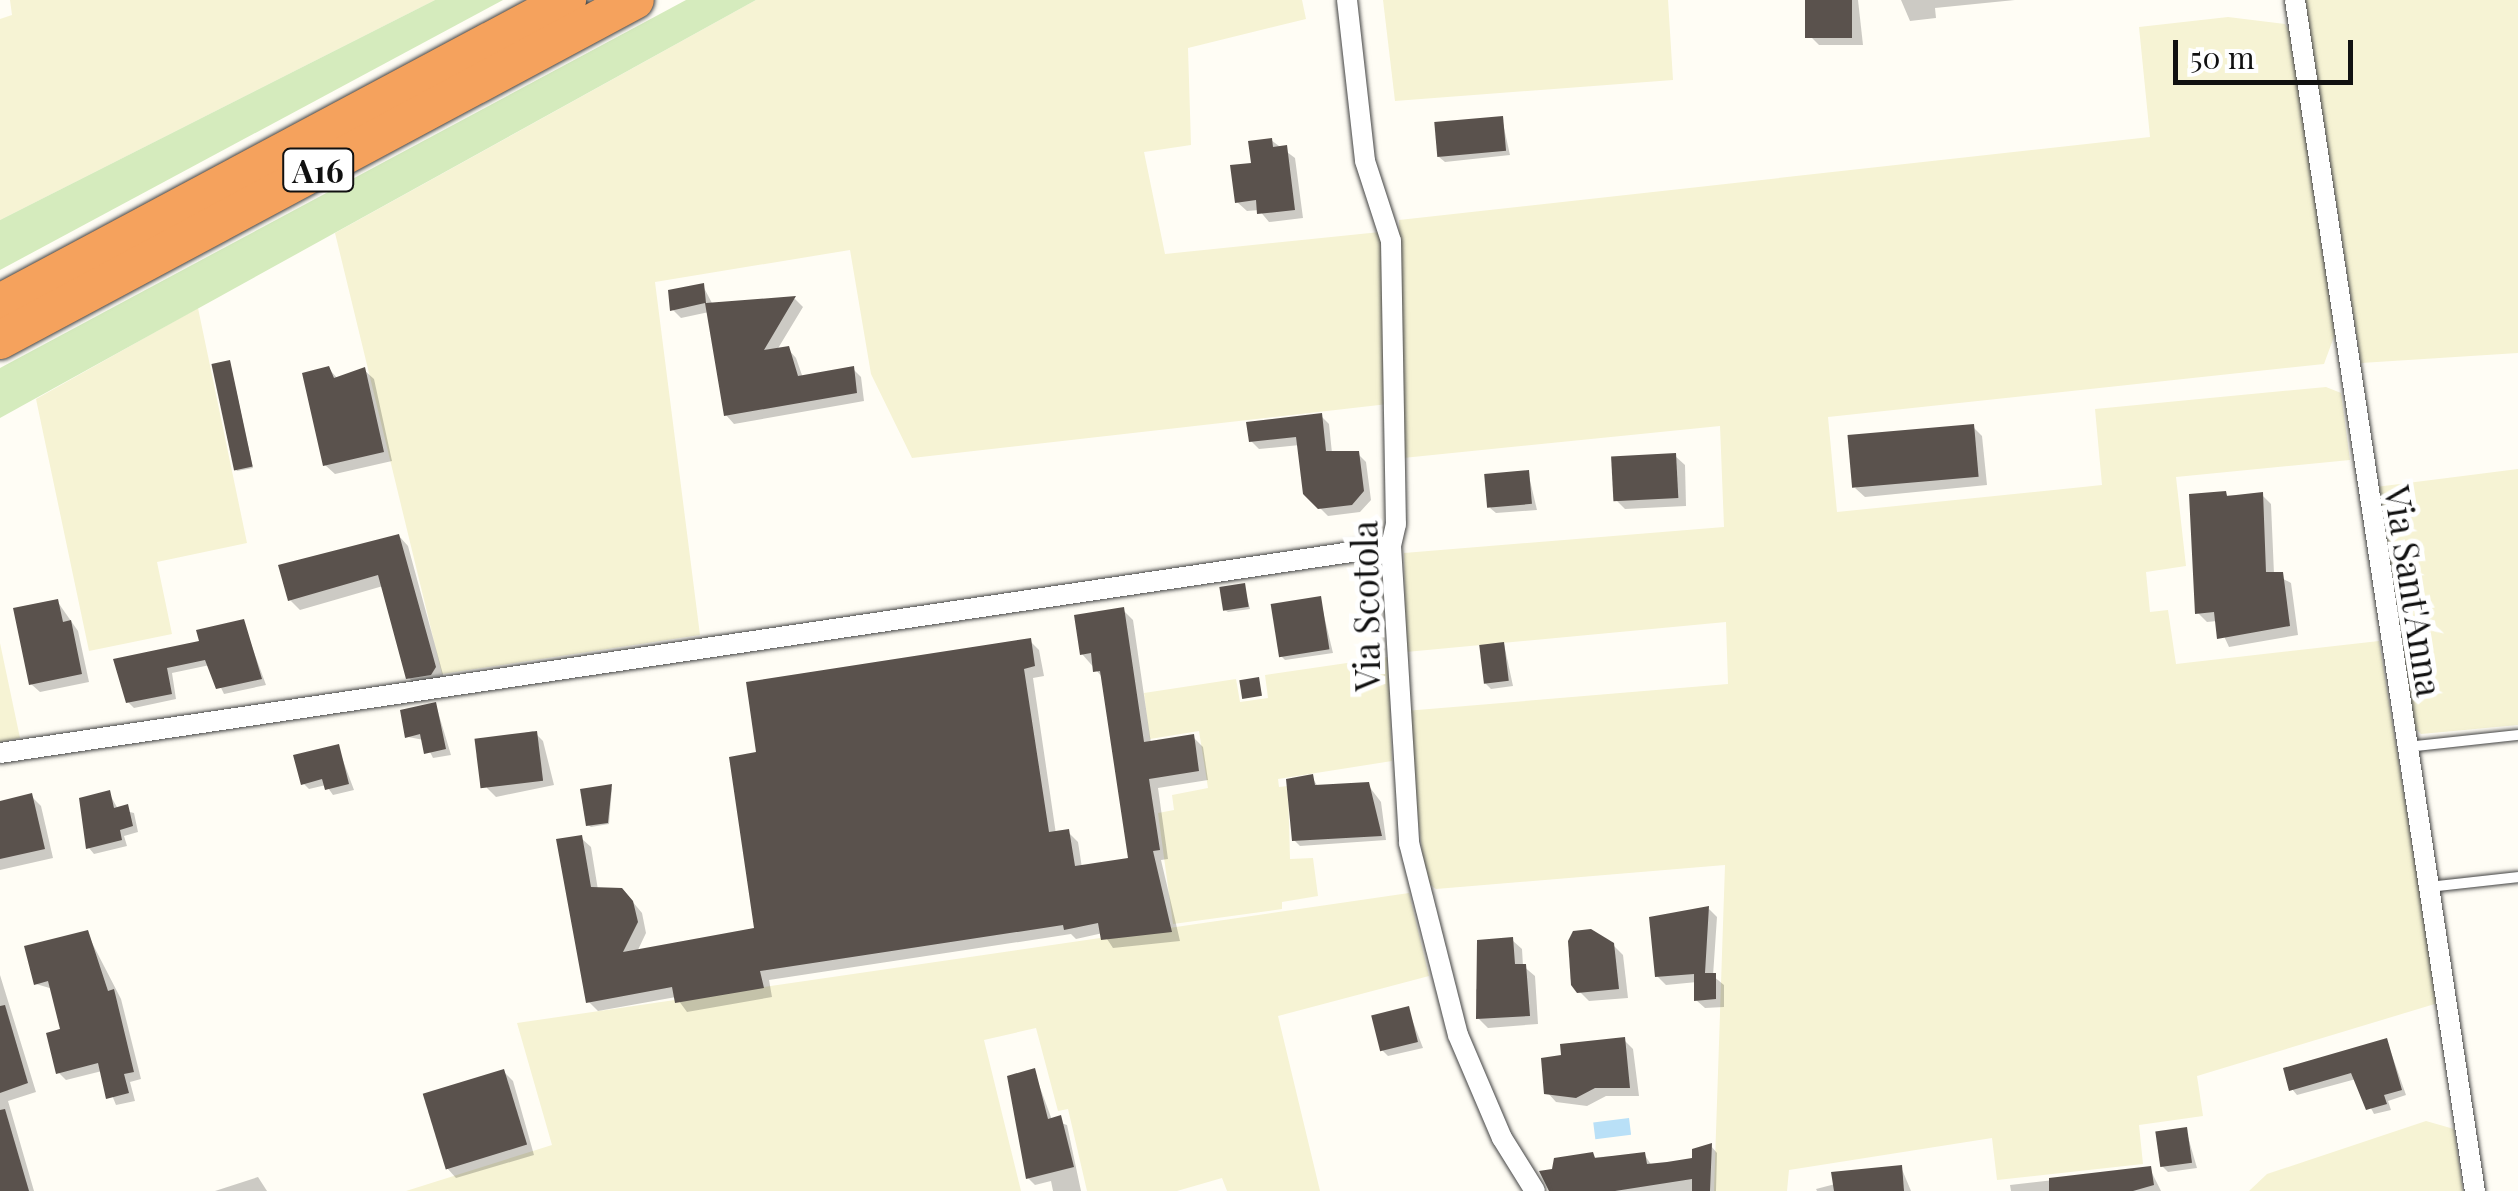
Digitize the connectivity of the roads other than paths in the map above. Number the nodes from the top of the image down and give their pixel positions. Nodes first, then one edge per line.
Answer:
1 (567, 0) edge
2 (636, 0) edge
3 (1347, 0) edge
4 (2295, 0) edge
5 (0, 303) edge
6 (0, 340) edge
7 (1391, 546) junction
8 (2518, 734) edge
9 (2406, 748) junction
10 (0, 753) edge
11 (2518, 877) edge
12 (2429, 886) junction
13 (1534, 1191) edge
14 (2475, 1191) edge

1 - 5 highway, A16
2 - 6 highway, A16
3 - 7 street, Via Scotola
4 - 9 street, Via Sant'Anna
7 - 10 street
7 - 13 street, Via Scotola
8 - 9 lane
9 - 12 street, Via Sant'Anna
11 - 12 lane
12 - 14 street, Via Sant'Anna

